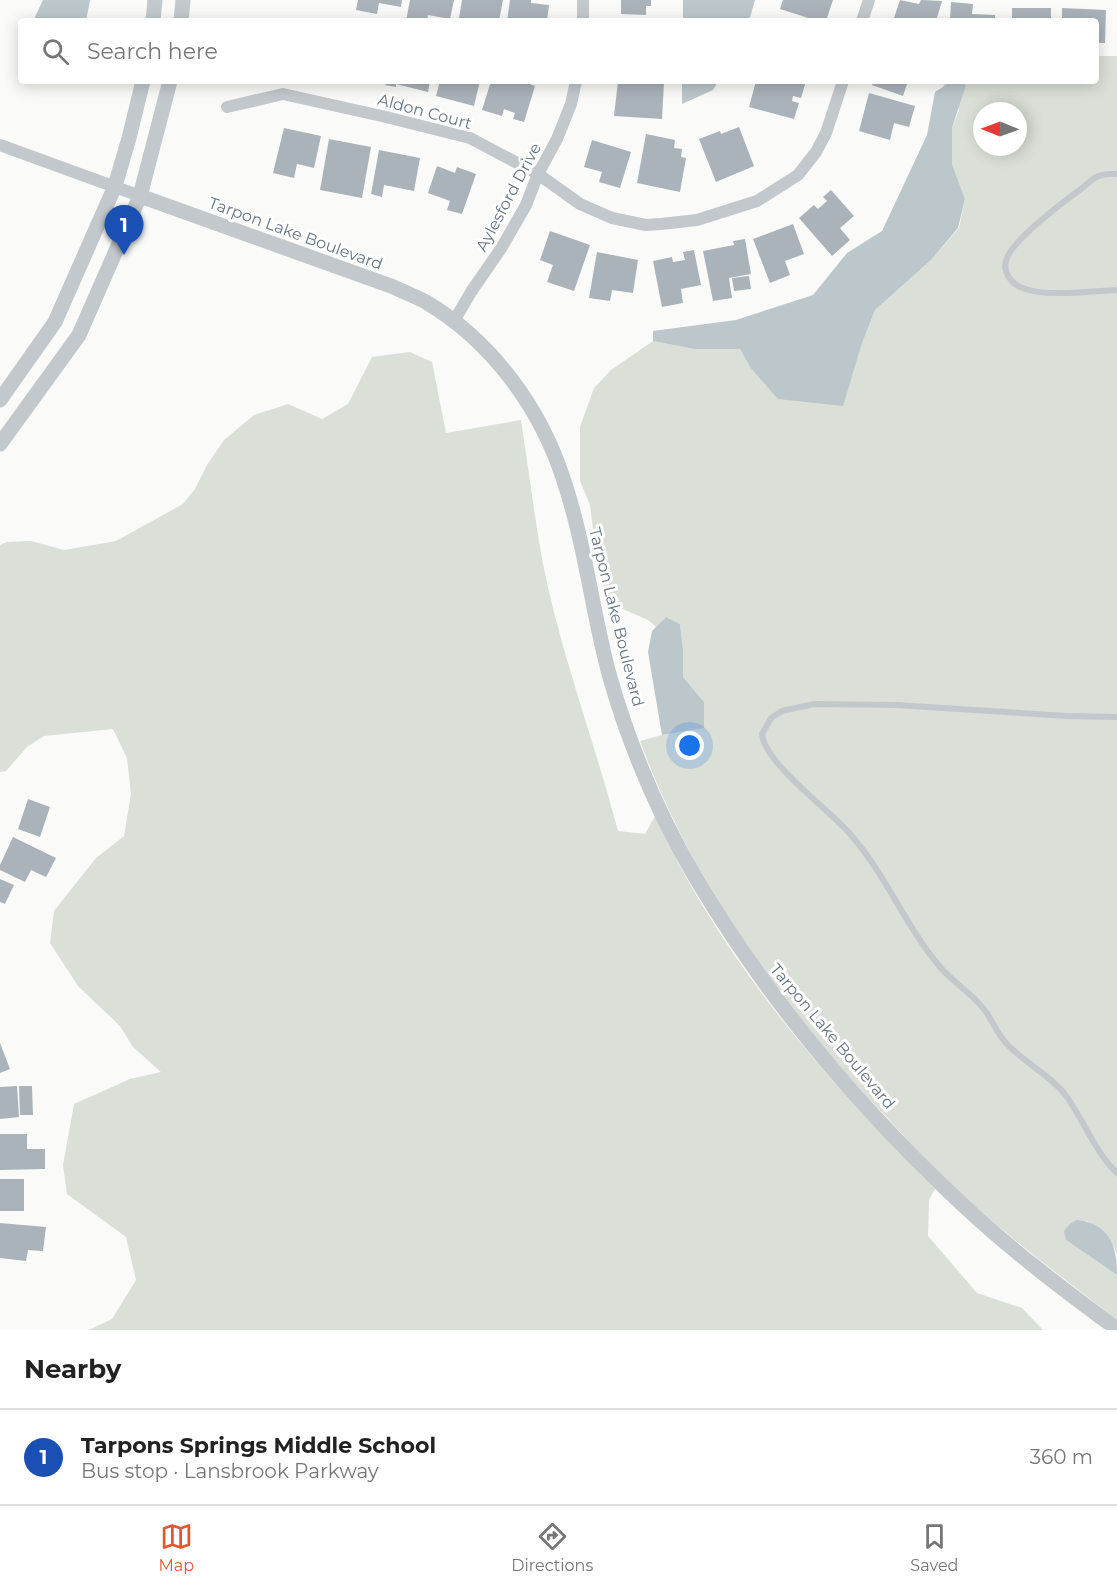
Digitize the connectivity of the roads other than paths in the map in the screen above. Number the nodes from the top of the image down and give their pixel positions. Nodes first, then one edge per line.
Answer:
1 (155, 0) edge
2 (183, 0) edge
3 (583, 0) edge
4 (869, 0) edge
5 (153, 18) edge
6 (181, 18) edge
7 (583, 18) edge
8 (863, 18) edge
9 (142, 84) edge
10 (169, 84) edge
11 (575, 84) edge
12 (842, 84) edge
13 (227, 107) dead end
14 (0, 145) edge
15 (538, 174) junction
16 (1117, 174) edge
17 (115, 186) junction
18 (140, 196) junction
19 (1117, 290) edge
20 (454, 321) junction
21 (0, 400) edge
22 (0, 444) edge
23 (1117, 717) edge
24 (1117, 1173) edge
25 (1117, 1329) edge

1 - 5 street
2 - 6 street
3 - 7 street
4 - 8 street
9 - 17 street
10 - 18 street
11 - 15 street, Aylesford Drive
12 - 15 street, Aldon Court
13 - 15 street, Aldon Court
14 - 17 street
15 - 20 street, Aylesford Drive
16 - 19 lane
17 - 18 street
17 - 21 street
18 - 20 street, Tarpon Lake Boulevard
18 - 22 street
20 - 25 street, Tarpon Lake Boulevard
23 - 24 lane

